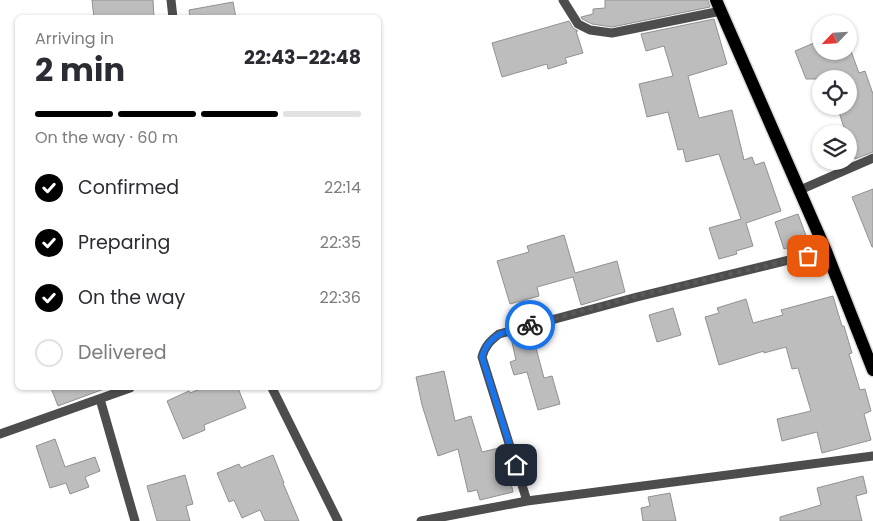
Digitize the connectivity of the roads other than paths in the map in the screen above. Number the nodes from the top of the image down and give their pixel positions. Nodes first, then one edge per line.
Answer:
1 (171, 0) edge
2 (563, 0) edge
3 (719, 6) edge
4 (173, 15) edge
5 (873, 158) edge
6 (800, 190) junction
7 (826, 251) junction
8 (873, 370) edge
9 (125, 390) edge
10 (273, 390) edge
11 (100, 399) junction
12 (0, 434) edge
13 (873, 456) edge
14 (527, 501) junction
15 (134, 521) edge
16 (338, 521) edge
17 (421, 521) edge

1 - 4 street
2 - 3 street
3 - 6 main road
5 - 6 street
6 - 7 main road
7 - 8 main road
7 - 14 street
9 - 11 street
10 - 16 street
11 - 12 street
11 - 15 street
13 - 14 street
14 - 17 street

